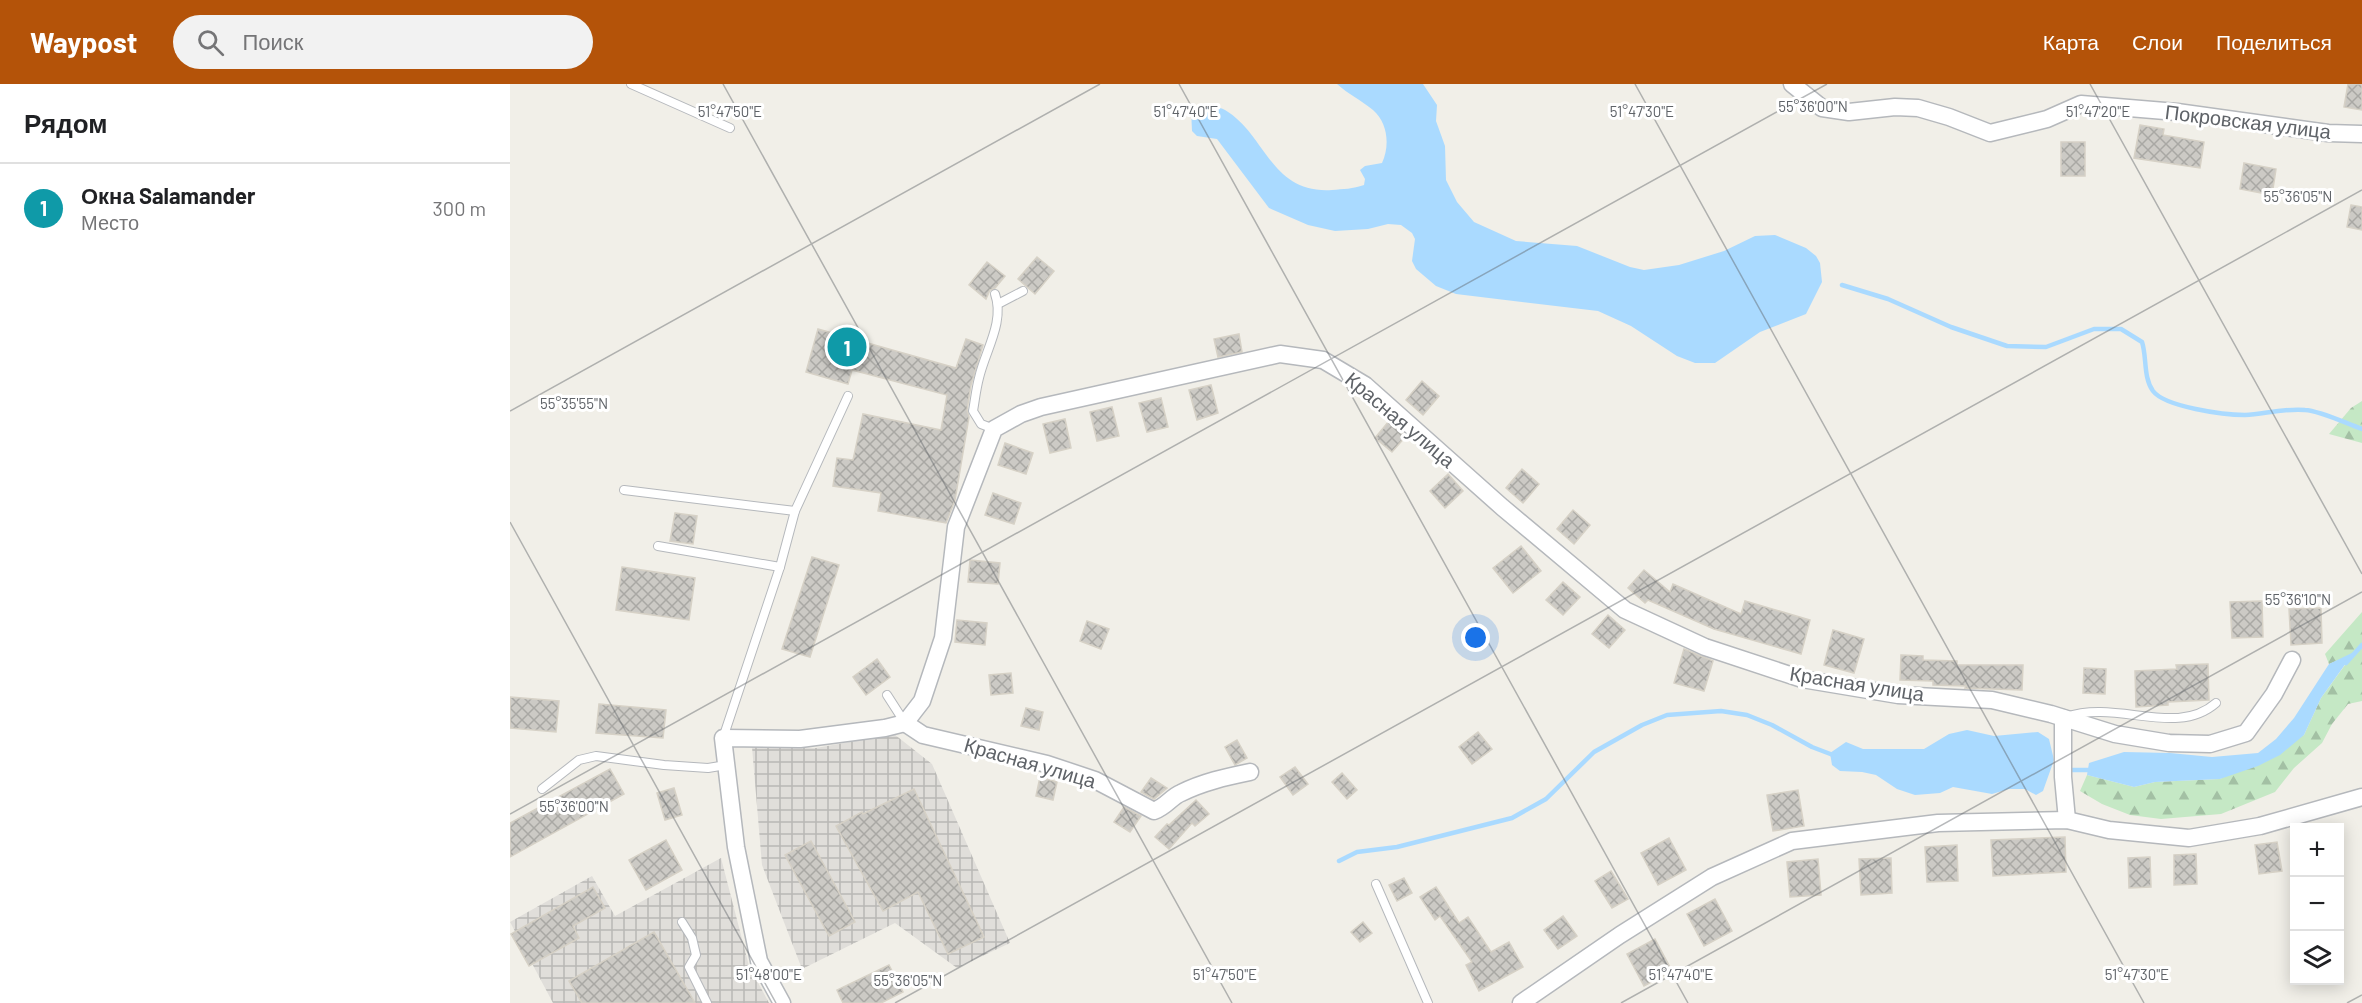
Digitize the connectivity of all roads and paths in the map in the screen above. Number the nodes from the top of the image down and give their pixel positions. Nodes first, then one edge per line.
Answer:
1 (631, 84) edge
2 (1792, 84) edge
3 (730, 128) dead end
4 (2362, 134) edge
5 (1023, 291) dead end
6 (994, 294) dead end
7 (998, 304) junction
8 (848, 396) dead end
9 (994, 429) junction
10 (624, 490) dead end
11 (795, 512) junction
12 (658, 546) dead end
13 (780, 567) junction
14 (2292, 660) dead end
15 (887, 695) dead end
16 (2216, 703) dead end
17 (2063, 718) junction
18 (905, 723) junction
19 (723, 738) junction
20 (726, 765) junction
21 (1250, 772) dead end
22 (542, 789) dead end
23 (2362, 797) edge
24 (2067, 820) junction
25 (1377, 884) dead end
26 (682, 922) dead end
27 (707, 1003) edge
28 (783, 1003) edge
29 (1428, 1003) edge
30 (1521, 1003) edge

1 - 3 lane
2 - 4 street, Покровская улица
5 - 7 lane
6 - 7 lane
7 - 9 lane
8 - 11 lane
9 - 17 street, Красная улица
9 - 18 street
10 - 11 lane
11 - 13 lane
12 - 13 lane
13 - 19 lane
14 - 17 street, Красная улица
15 - 18 lane
16 - 17 lane
17 - 24 street
18 - 19 street
18 - 21 street, Красная улица
19 - 20 street
20 - 22 lane
20 - 28 street
23 - 24 street
24 - 30 street
25 - 29 lane
26 - 27 lane

